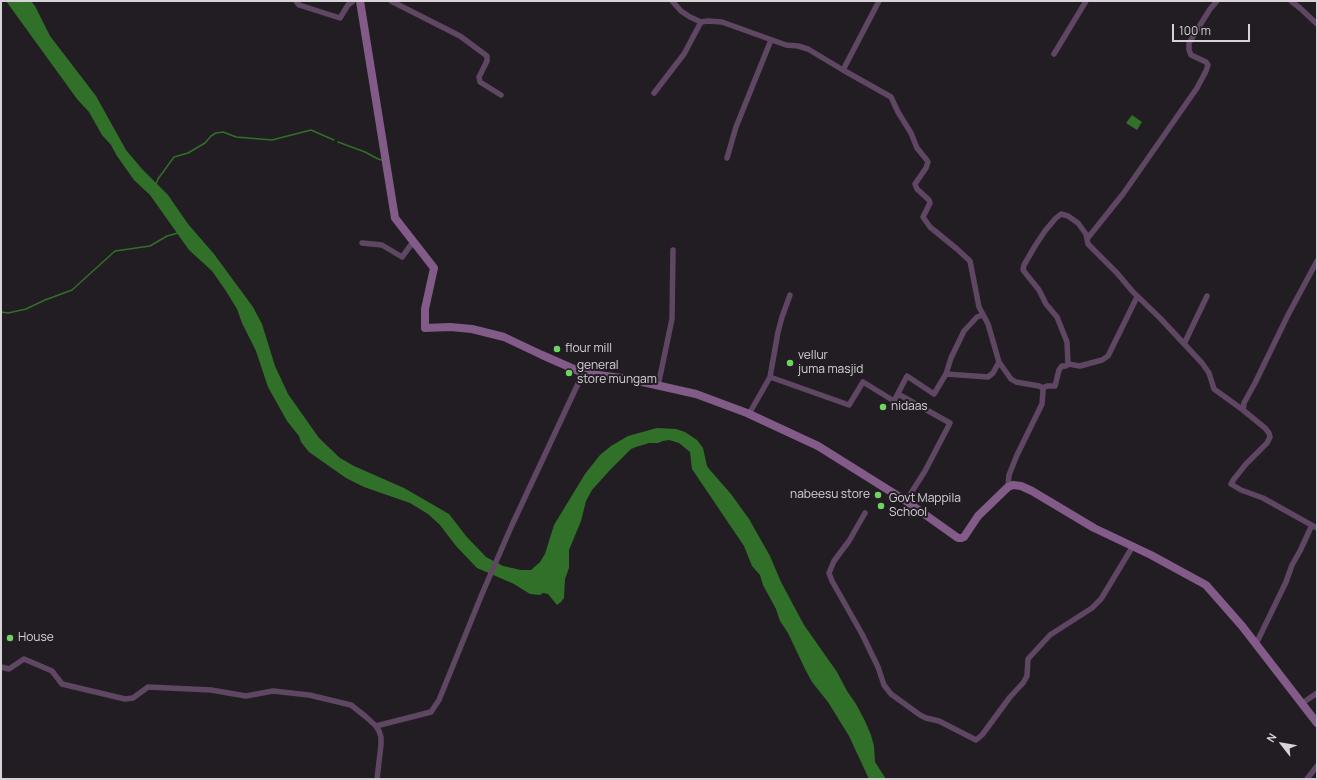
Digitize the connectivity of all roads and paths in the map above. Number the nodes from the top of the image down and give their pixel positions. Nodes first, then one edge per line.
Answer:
1 (296, 1) edge
2 (353, 1) edge
3 (360, 1) edge
4 (391, 1) edge
5 (672, 1) edge
6 (879, 1) edge
7 (1086, 1) edge
8 (1217, 1) edge
9 (1291, 1) edge
10 (701, 22) junction
11 (1317, 24) edge
12 (771, 40) junction
13 (1054, 54) dead end
14 (843, 70) junction
15 (654, 94) dead end
16 (501, 95) dead end
17 (727, 158) dead end
18 (1087, 239) junction
19 (413, 242) junction
20 (362, 243) dead end
21 (673, 250) dead end
22 (1317, 261) edge
23 (790, 296) dead end
24 (1207, 296) dead end
25 (1137, 297) junction
26 (984, 315) junction
27 (1184, 344) junction
28 (999, 362) junction
29 (1068, 364) junction
30 (583, 373) junction
31 (946, 374) junction
32 (770, 377) junction
33 (658, 386) junction
34 (1043, 388) junction
35 (898, 394) junction
36 (1242, 410) junction
37 (749, 414) junction
38 (1008, 487) junction
39 (906, 501) junction
40 (865, 514) dead end
41 (1314, 527) edge
42 (1133, 546) junction
43 (1256, 644) junction
44 (1, 667) edge
45 (1317, 693) edge
46 (1301, 704) junction
47 (1317, 723) edge
48 (376, 726) junction
49 (1317, 766) edge
50 (377, 779) edge
51 (1307, 779) edge

1 - 2 street
3 - 19 main road
4 - 16 street
5 - 10 street
6 - 14 street
7 - 13 street
8 - 18 street
9 - 11 street
10 - 12 street
10 - 15 street
12 - 14 street
12 - 17 street
14 - 26 street
18 - 25 street
18 - 29 street
19 - 20 street
19 - 30 main road
21 - 33 street
22 - 36 street
23 - 32 street
24 - 27 street
25 - 27 street
25 - 29 street
26 - 28 street
26 - 31 street
27 - 36 street
28 - 31 street
28 - 34 street
29 - 34 street
30 - 33 main road
30 - 48 street
31 - 35 street
32 - 35 street
32 - 37 street
33 - 37 main road
34 - 38 street
35 - 39 street
36 - 41 street
37 - 39 main road
38 - 39 main road
38 - 42 main road
40 - 42 street
41 - 43 street
42 - 43 main road
43 - 46 main road
44 - 48 street
45 - 46 street
46 - 47 main road
48 - 50 street
49 - 51 street

